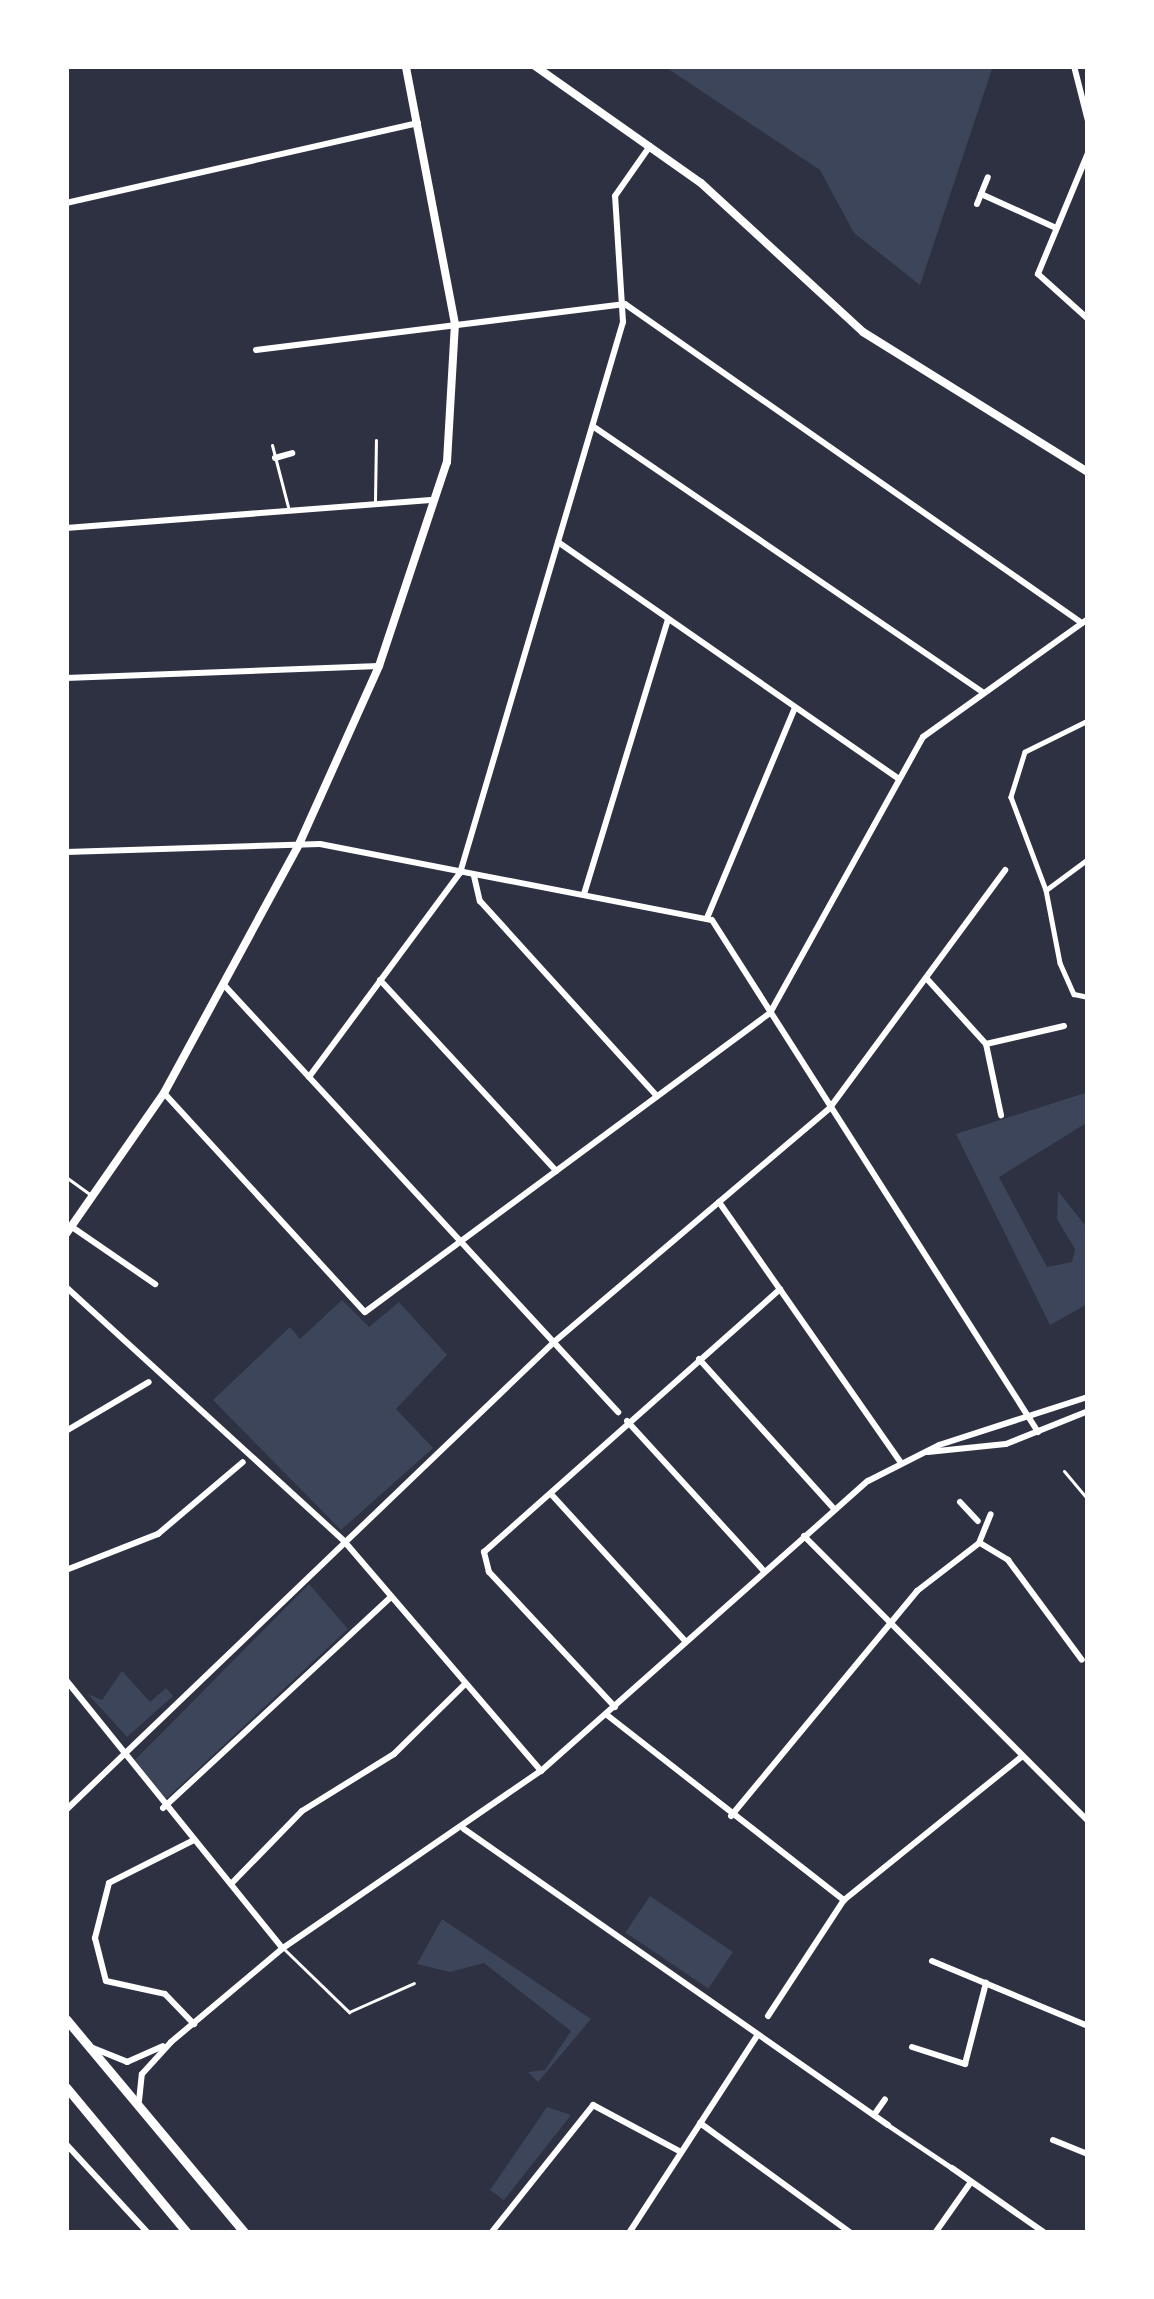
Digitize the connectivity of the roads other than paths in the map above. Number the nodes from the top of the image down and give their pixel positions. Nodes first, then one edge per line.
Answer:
1 (406, 66) edge
2 (535, 66) edge
3 (1074, 66) edge
4 (1088, 121) edge
5 (418, 123) junction
6 (650, 146) junction
7 (1088, 153) edge
8 (988, 177) dead end
9 (981, 194) junction
10 (66, 203) edge
11 (977, 204) dead end
12 (1054, 227) junction
13 (626, 304) junction
14 (1088, 319) edge
15 (455, 325) junction
16 (256, 350) dead end
17 (592, 426) junction
18 (376, 440) dead end
19 (272, 445) dead end
20 (292, 452) dead end
21 (275, 458) junction
22 (1088, 472) edge
23 (434, 500) junction
24 (375, 501) junction
25 (288, 509) junction
26 (66, 528) edge
27 (558, 542) junction
28 (668, 620) junction
29 (1085, 621) edge
30 (379, 666) junction
31 (66, 678) edge
32 (982, 692) junction
33 (795, 708) junction
34 (1088, 721) edge
35 (898, 778) junction
36 (300, 842) junction
37 (66, 852) edge
38 (1088, 859) edge
39 (1005, 870) dead end
40 (460, 873) junction
41 (474, 875) junction
42 (1046, 890) junction
43 (584, 894) junction
44 (706, 918) junction
45 (380, 980) junction
46 (928, 980) junction
47 (225, 986) junction
48 (1088, 997) edge
49 (770, 1013) junction
50 (1064, 1026) dead end
51 (986, 1045) junction
52 (309, 1077) junction
53 (164, 1093) junction
54 (658, 1096) junction
55 (829, 1109) junction
56 (1000, 1115) dead end
57 (556, 1172) junction
58 (66, 1178) edge
59 (93, 1197) junction
60 (719, 1202) junction
61 (69, 1230) edge
62 (460, 1242) junction
63 (154, 1284) dead end
64 (66, 1287) edge
65 (780, 1289) junction
66 (554, 1342) junction
67 (699, 1359) junction
68 (163, 1373) junction
69 (149, 1382) joint
70 (1088, 1397) edge
71 (1088, 1411) edge
72 (618, 1412) dead end
73 (627, 1421) junction
74 (1031, 1422) junction
75 (66, 1431) edge
76 (1038, 1432) junction
77 (924, 1452) junction
78 (243, 1462) dead end
79 (902, 1462) junction
80 (1064, 1471) dead end
81 (550, 1493) junction
82 (1088, 1500) edge
83 (960, 1502) dead end
84 (834, 1508) junction
85 (991, 1514) dead end
86 (979, 1522) junction
87 (804, 1536) junction
88 (344, 1541) junction
89 (979, 1543) junction
90 (66, 1570) edge
91 (764, 1571) junction
92 (391, 1597) junction
93 (888, 1623) junction
94 (686, 1642) junction
95 (1082, 1660) dead end
96 (66, 1680) edge
97 (465, 1684) junction
98 (615, 1707) junction
99 (607, 1715) junction
100 (121, 1757) junction
101 (1021, 1757) junction
102 (541, 1771) junction
103 (67, 1807) edge
104 (163, 1808) junction
105 (731, 1816) junction
106 (1088, 1821) edge
107 (464, 1829) junction
108 (192, 1841) junction
109 (231, 1884) junction
110 (844, 1900) junction
111 (283, 1948) junction
112 (932, 1961) dead end
113 (965, 1963) dead end
114 (961, 1972) junction
115 (414, 1983) dead end
116 (986, 1983) junction
117 (768, 2016) dead end
118 (66, 2019) edge
119 (194, 2024) junction
120 (1088, 2026) edge
121 (757, 2036) junction
122 (171, 2042) junction
123 (89, 2046) junction
124 (912, 2047) dead end
125 (66, 2087) edge
126 (885, 2099) dead end
127 (874, 2115) junction
128 (149, 2120) junction
129 (700, 2123) junction
130 (888, 2125) joint
131 (1053, 2140) dead end
132 (66, 2144) edge
133 (681, 2152) junction
134 (1088, 2154) edge
135 (952, 2168) joint
136 (971, 2182) junction
137 (148, 2233) edge
138 (187, 2233) edge
139 (245, 2233) edge
140 (491, 2233) edge
141 (628, 2233) edge
142 (851, 2233) edge
143 (935, 2233) edge
144 (1045, 2233) edge

1 - 5 street
2 - 6 street
3 - 4 street
5 - 10 street
5 - 15 street
6 - 13 street
6 - 22 street
7 - 12 street
8 - 9 street
9 - 11 street
9 - 12 street
12 - 14 street
13 - 15 street
13 - 17 street
13 - 29 street
15 - 16 street
15 - 23 street
17 - 27 street
17 - 32 street
18 - 24 lane
19 - 21 lane
20 - 21 street
21 - 25 lane
23 - 24 street
23 - 30 street
24 - 25 street
25 - 26 street
27 - 28 street
27 - 40 street
28 - 33 street
28 - 43 street
29 - 32 street
30 - 31 street
30 - 36 street
32 - 35 street
33 - 35 street
33 - 44 street
34 - 42 street
35 - 49 street
36 - 37 street
36 - 40 street
36 - 47 street
38 - 42 street
39 - 46 street
40 - 41 street
40 - 45 street
41 - 43 street
41 - 54 street
42 - 48 street
43 - 44 street
44 - 49 street
45 - 52 street
45 - 57 street
46 - 51 street
46 - 55 street
47 - 52 street
47 - 53 street
49 - 54 street
49 - 55 street
50 - 51 street
51 - 56 street
52 - 62 street
53 - 59 street
53 - 62 street
54 - 57 street
55 - 60 street
55 - 74 street
57 - 62 street
58 - 59 lane
59 - 61 street
60 - 65 street
60 - 66 street
61 - 63 street
62 - 66 street
64 - 68 street
65 - 67 street
65 - 79 street
66 - 72 street
66 - 88 street
67 - 73 street
67 - 84 street
68 - 69 street
68 - 88 street
69 - 75 street
70 - 74 street
71 - 76 street
73 - 81 street
73 - 91 street
74 - 76 street
74 - 77 street
76 - 77 street
77 - 79 street
78 - 90 street
79 - 84 street
80 - 82 lane
81 - 94 street
81 - 98 street
83 - 86 street
84 - 87 street
85 - 86 street
86 - 89 street
87 - 91 street
87 - 93 street
88 - 92 street
88 - 100 street
89 - 93 street
89 - 95 street
91 - 94 street
92 - 97 street
92 - 104 street
93 - 101 street
93 - 105 street
94 - 98 street
96 - 100 street
97 - 102 street
97 - 109 street
98 - 99 street
99 - 102 street
99 - 105 street
100 - 103 street
100 - 104 street
101 - 106 street
101 - 110 street
102 - 107 street
104 - 108 street
105 - 110 street
107 - 111 street
107 - 121 street
108 - 109 street
108 - 119 street
109 - 111 street
110 - 117 street
111 - 115 lane
111 - 119 street
112 - 114 street
113 - 114 street
114 - 116 street
116 - 120 street
116 - 124 street
118 - 123 highway
119 - 122 street
121 - 127 street
121 - 129 street
122 - 123 street
122 - 128 street
123 - 128 highway
125 - 138 highway
126 - 127 street
127 - 130 street
128 - 139 highway
129 - 133 street
129 - 142 street
130 - 135 street
131 - 134 street
132 - 137 street
133 - 140 street
133 - 141 street
135 - 136 street
136 - 143 street
136 - 144 street

